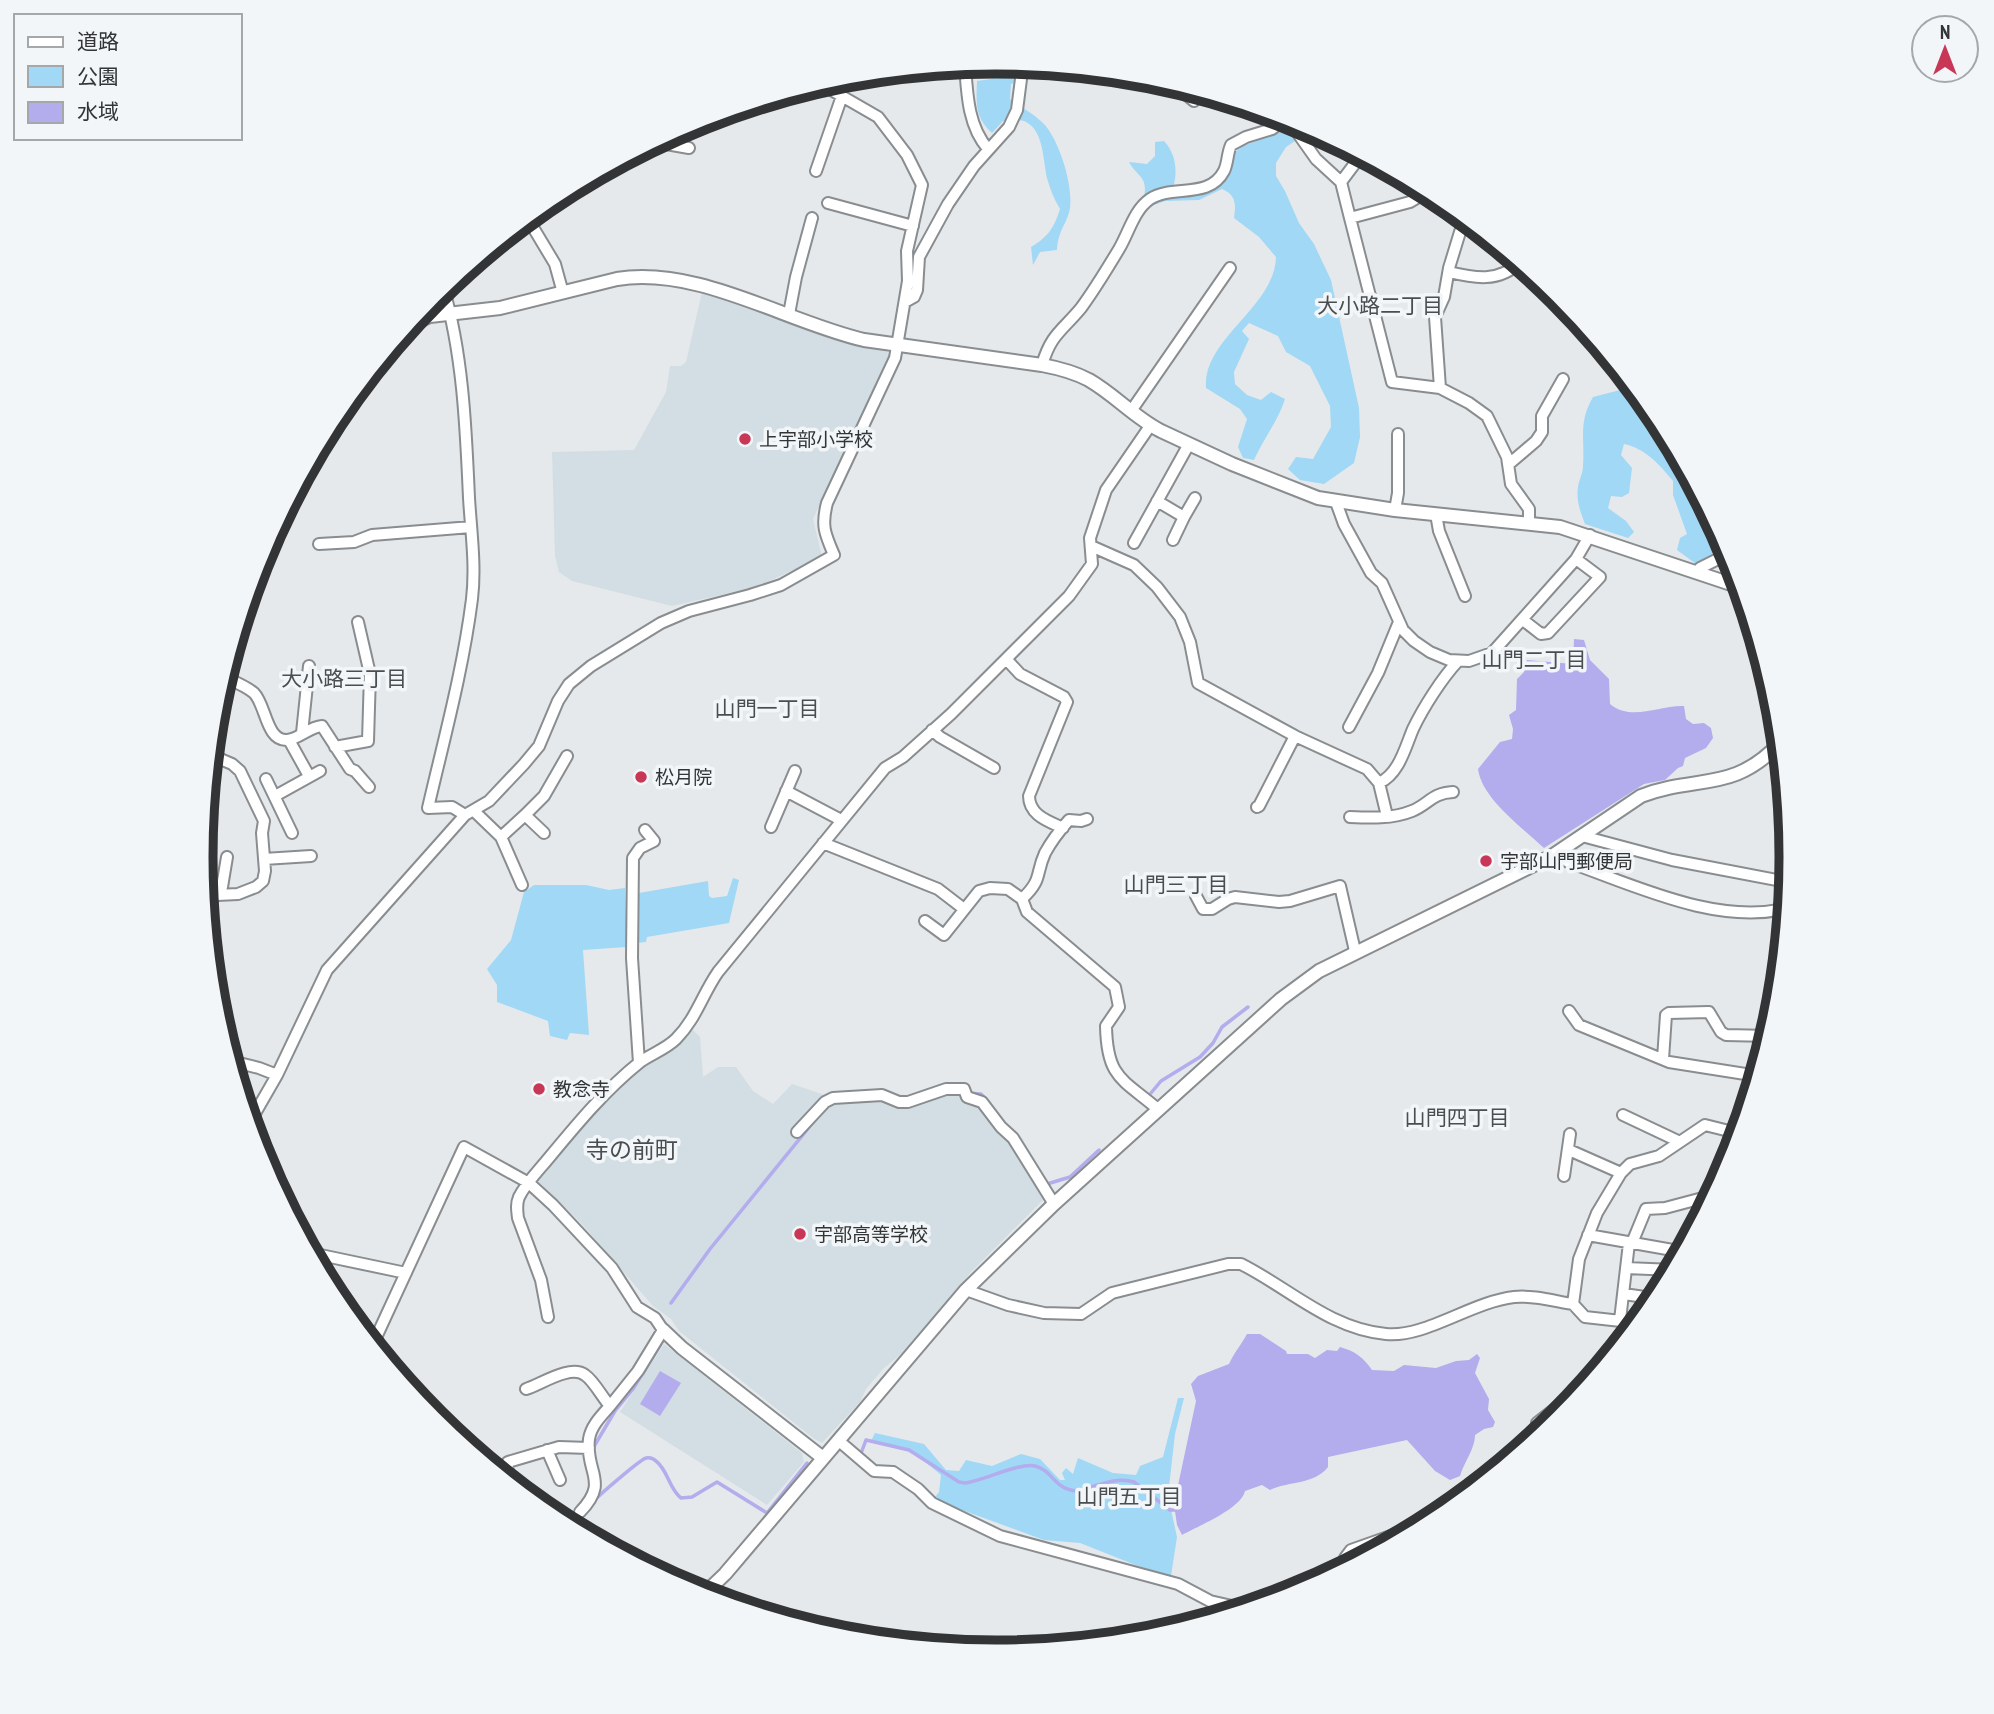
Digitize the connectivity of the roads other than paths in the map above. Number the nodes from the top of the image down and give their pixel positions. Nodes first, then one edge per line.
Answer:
1 (966, 75) edge
2 (1021, 79) dead end
3 (834, 91) edge
4 (842, 96) junction
5 (1277, 125) edge
6 (1299, 134) edge
7 (1302, 138) joint
8 (671, 145) edge
9 (689, 148) dead end
10 (988, 149) junction
11 (1357, 161) edge
12 (816, 171) dead end
13 (1341, 182) junction
14 (1418, 197) edge
15 (828, 203) dead end
16 (812, 218) dead end
17 (1350, 218) junction
18 (532, 226) edge
19 (913, 226) junction
20 (1462, 227) edge
21 (1513, 267) edge
22 (1230, 268) dead end
23 (1448, 272) junction
24 (563, 293) junction
25 (447, 300) edge
26 (905, 302) junction
27 (450, 312) junction
28 (789, 314) junction
29 (431, 316) edge
30 (896, 345) junction
31 (1042, 365) junction
32 (1563, 379) dead end
33 (1440, 388) junction
34 (1132, 411) junction
35 (1150, 426) junction
36 (1398, 434) dead end
37 (1189, 444) junction
38 (1509, 464) junction
39 (1195, 498) dead end
40 (1157, 501) junction
41 (1336, 502) junction
42 (1395, 510) junction
43 (1436, 514) junction
44 (1184, 517) junction
45 (1529, 523) junction
46 (471, 527) junction
47 (1590, 535) junction
48 (1173, 540) dead end
49 (1133, 542) dead end
50 (319, 544) dead end
51 (1091, 546) junction
52 (1721, 557) edge
53 (1576, 559) junction
54 (1697, 572) junction
55 (1731, 584) edge
56 (1465, 596) dead end
57 (1522, 620) junction
58 (358, 622) dead end
59 (1399, 622) junction
60 (1007, 660) junction
61 (1458, 661) junction
62 (309, 666) dead end
63 (234, 682) edge
64 (1349, 727) dead end
65 (932, 730) junction
66 (302, 733) junction
67 (1295, 736) junction
68 (289, 740) junction
69 (335, 747) junction
70 (1773, 750) edge
71 (567, 756) dead end
72 (220, 759) edge
73 (994, 768) dead end
74 (795, 771) dead end
75 (266, 779) dead end
76 (1379, 783) junction
77 (369, 787) dead end
78 (786, 791) junction
79 (1452, 792) dead end
80 (275, 796) junction
81 (1257, 807) dead end
82 (470, 813) junction
83 (285, 815) junction
84 (525, 815) junction
85 (1388, 816) junction
86 (1350, 817) dead end
87 (1087, 819) dead end
88 (841, 820) junction
89 (264, 821) junction
90 (771, 827) dead end
91 (1063, 828) junction
92 (645, 830) dead end
93 (292, 833) dead end
94 (544, 833) dead end
95 (1582, 836) junction
96 (501, 837) junction
97 (823, 843) junction
98 (1557, 853) junction
99 (312, 856) dead end
100 (227, 857) dead end
101 (264, 859) junction
102 (1780, 881) edge
103 (522, 885) dead end
104 (217, 895) junction
105 (1196, 896) dead end
106 (215, 898) edge
107 (1022, 899) junction
108 (964, 909) junction
109 (1779, 909) edge
110 (925, 921) dead end
111 (1355, 951) junction
112 (1569, 1011) dead end
113 (1759, 1036) edge
114 (1662, 1059) junction
115 (639, 1063) junction
116 (241, 1064) edge
117 (277, 1075) junction
118 (1750, 1075) edge
119 (1159, 1110) junction
120 (256, 1112) edge
121 (1623, 1115) dead end
122 (1731, 1131) edge
123 (797, 1132) dead end
124 (1570, 1133) dead end
125 (1678, 1141) junction
126 (1569, 1150) junction
127 (1621, 1173) junction
128 (1564, 1176) dead end
129 (528, 1183) junction
130 (1703, 1198) edge
131 (1054, 1204) junction
132 (1588, 1235) junction
133 (1630, 1243) junction
134 (1675, 1251) edge
135 (322, 1255) edge
136 (1626, 1268) junction
137 (1663, 1270) edge
138 (406, 1273) junction
139 (966, 1290) junction
140 (1624, 1294) junction
141 (1645, 1297) edge
142 (1573, 1304) junction
143 (548, 1317) dead end
144 (1620, 1321) junction
145 (1627, 1322) edge
146 (663, 1330) junction
147 (377, 1336) edge
148 (526, 1389) dead end
149 (610, 1406) junction
150 (839, 1441) junction
151 (589, 1448) junction
152 (547, 1450) junction
153 (823, 1458) junction
154 (507, 1469) edge
155 (560, 1480) dead end
156 (580, 1512) dead end
157 (1386, 1538) edge
158 (1345, 1560) edge
159 (712, 1586) edge
160 (1229, 1605) edge

1 - 10 street
2 - 10 street
3 - 4 street
4 - 12 street
4 - 19 street
5 - 31 street
6 - 7 street
7 - 13 street
8 - 9 street
10 - 26 street
11 - 13 street
13 - 17 street
14 - 17 street
15 - 19 street
16 - 28 street
17 - 33 street
18 - 24 street
19 - 26 street
20 - 23 street
21 - 23 street
22 - 34 street
23 - 33 street
24 - 27 street
24 - 28 street
25 - 27 street
26 - 30 street
27 - 29 street
27 - 46 street
28 - 30 street
30 - 31 street
30 - 82 street
31 - 34 street
32 - 38 street
33 - 38 street
34 - 35 street
35 - 37 street
35 - 51 street
36 - 42 street
37 - 40 street
37 - 41 street
38 - 45 street
39 - 44 street
40 - 44 street
40 - 49 street
41 - 42 street
41 - 59 street
42 - 43 street
43 - 45 street
43 - 56 street
44 - 48 street
45 - 47 street
46 - 50 street
46 - 82 street
47 - 53 street
47 - 54 street
51 - 60 street
51 - 67 street
52 - 54 street
53 - 57 street
53 - 57 street
54 - 55 street
57 - 61 street
58 - 69 street
59 - 61 street
59 - 64 street
60 - 65 street
60 - 91 street
61 - 76 street
62 - 66 street
63 - 68 street
65 - 73 street
65 - 88 street
66 - 68 street
66 - 69 street
67 - 76 street
67 - 81 street
68 - 80 street
69 - 77 street
70 - 95 street
71 - 84 street
72 - 89 street
74 - 78 street
75 - 80 street
76 - 85 street
78 - 88 street
78 - 90 street
79 - 85 street
80 - 83 street
82 - 96 street
82 - 117 street
83 - 89 street
83 - 93 street
84 - 94 street
84 - 96 street
85 - 86 street
87 - 91 street
88 - 97 street
89 - 101 street
91 - 107 street
92 - 115 street
95 - 98 street
95 - 102 street
96 - 103 street
97 - 108 street
97 - 115 street
98 - 109 street
98 - 111 street
99 - 101 street
100 - 104 street
101 - 104 street
104 - 106 street
105 - 111 street
107 - 108 street
107 - 119 street
108 - 110 street
111 - 119 street
112 - 114 street
113 - 114 street
114 - 118 street
115 - 129 street
116 - 117 street
117 - 120 street
119 - 131 street
121 - 125 street
122 - 125 street
123 - 131 street
124 - 126 street
125 - 127 street
126 - 127 street
126 - 128 street
127 - 132 street
129 - 138 street
129 - 143 street
129 - 146 street
130 - 133 street
131 - 139 street
132 - 133 street
132 - 142 street
133 - 134 street
133 - 136 street
135 - 138 street
136 - 137 street
136 - 140 street
138 - 147 street
139 - 142 street
139 - 150 street
140 - 141 street
140 - 144 street
142 - 144 street
144 - 145 street
146 - 149 street
146 - 153 street
148 - 149 street
149 - 151 street
150 - 153 street
150 - 160 street
151 - 152 street
151 - 156 street
152 - 154 street
152 - 155 street
153 - 159 street
157 - 158 street

